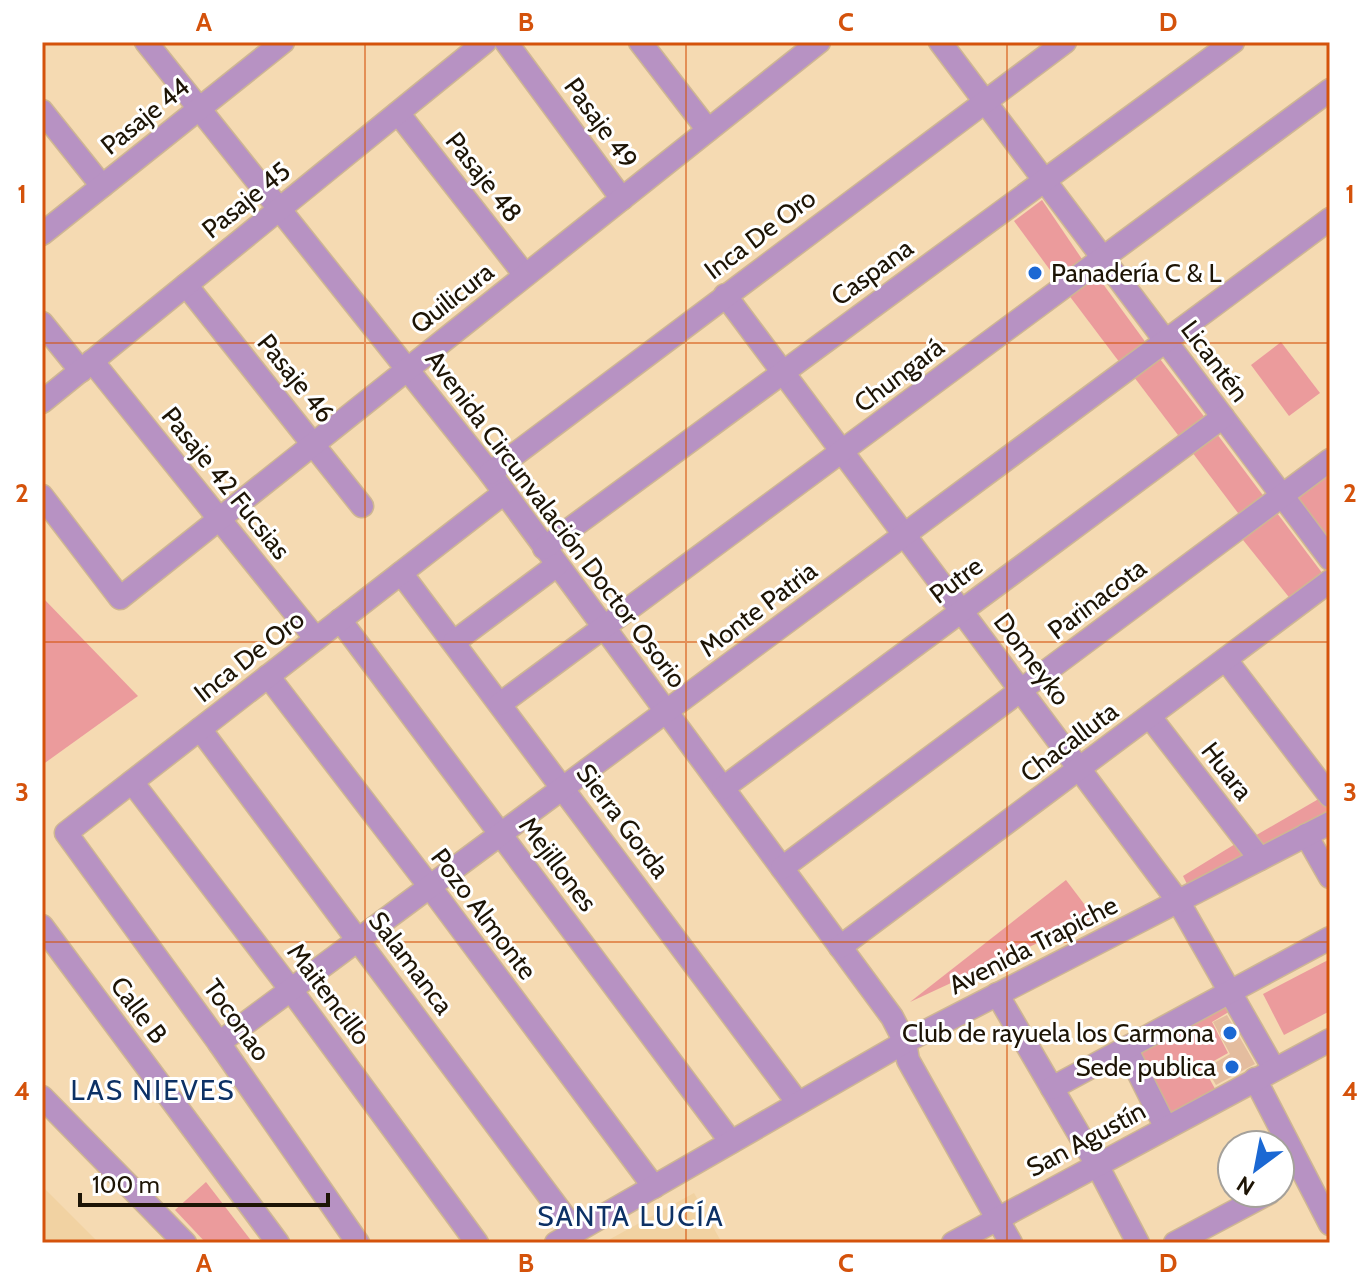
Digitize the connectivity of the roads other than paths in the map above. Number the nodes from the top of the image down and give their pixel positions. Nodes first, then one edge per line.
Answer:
1 (146, 42) edge
2 (283, 42) edge
3 (485, 42) edge
4 (506, 42) edge
5 (819, 42) edge
6 (940, 42) edge
7 (1065, 42) edge
8 (1233, 42) edge
9 (642, 43) edge
10 (1327, 97) edge
11 (984, 100) junction
12 (199, 109) junction
13 (42, 111) edge
14 (398, 113) junction
15 (708, 130) junction
16 (1044, 180) junction
17 (102, 186) junction
18 (622, 199) junction
19 (279, 209) junction
20 (1330, 219) edge
21 (42, 234) edge
22 (1103, 258) junction
23 (525, 275) junction
24 (186, 285) junction
25 (725, 295) junction
26 (42, 323) edge
27 (1165, 341) junction
28 (86, 366) junction
29 (407, 369) junction
30 (783, 372) junction
31 (42, 402) edge
32 (1223, 417) junction
33 (313, 444) junction
34 (842, 452) junction
35 (1330, 460) edge
36 (490, 473) junction
37 (504, 493) junction
38 (42, 496) edge
39 (1282, 496) junction
40 (362, 506) dead end
41 (219, 519) junction
42 (904, 535) junction
43 (551, 556) junction
44 (1330, 559) edge
45 (401, 573) junction
46 (1330, 581) edge
47 (962, 611) junction
48 (340, 620) junction
49 (604, 629) junction
50 (316, 639) junction
51 (454, 642) junction
52 (1226, 660) junction
53 (268, 676) junction
54 (1021, 690) junction
55 (500, 704) junction
56 (666, 712) junction
57 (1150, 717) junction
58 (200, 729) junction
59 (1079, 769) junction
60 (132, 782) junction
61 (563, 788) junction
62 (723, 788) junction
63 (1330, 796) edge
64 (1330, 823) edge
65 (66, 833) joint
66 (501, 834) junction
67 (1306, 835) junction
68 (1260, 859) junction
69 (782, 868) junction
70 (1330, 877) edge
71 (430, 887) junction
72 (1178, 901) junction
73 (42, 926) edge
74 (1330, 938) edge
75 (358, 940) junction
76 (840, 947) junction
77 (291, 990) junction
78 (1230, 991) junction
79 (997, 994) junction
80 (905, 1042) junction
81 (219, 1043) junction
82 (1329, 1043) edge
83 (1126, 1048) junction
84 (1265, 1074) junction
85 (1052, 1088) junction
86 (42, 1097) edge
87 (798, 1103) junction
88 (1166, 1128) junction
89 (731, 1142) junction
90 (1097, 1165) junction
91 (1303, 1175) junction
92 (1296, 1179) edge
93 (654, 1187) junction
94 (1239, 1209) edge
95 (1330, 1224) edge
96 (986, 1230) edge
97 (562, 1240) edge
98 (185, 1243) edge
99 (278, 1243) edge
100 (358, 1243) edge
101 (477, 1243) edge
102 (953, 1243) edge
103 (1011, 1243) edge
104 (1138, 1243) edge
105 (1175, 1243) edge

1 - 12 street, Avenida Circunvalación Doctor Osorio
2 - 12 street, Pasaje 44
3 - 14 street, Pasaje 45
4 - 18 street, Pasaje 49
5 - 15 street, Quilicura
6 - 11 street, Licantén
7 - 11 street, Inca De Oro
8 - 16 street, Caspana
9 - 15 street
10 - 22 street, Chungará
11 - 16 street, Licantén
11 - 25 street, Inca De Oro
12 - 17 street, Pasaje 44
12 - 19 street, Avenida Circunvalación Doctor Osorio
13 - 17 street
14 - 19 street, Pasaje 45
14 - 23 street, Pasaje 48
15 - 18 street, Quilicura
16 - 22 street, Licantén
16 - 30 street, Caspana
17 - 21 street, Pasaje 44
18 - 23 street, Quilicura
19 - 24 street, Pasaje 45
19 - 29 street, Avenida Circunvalación Doctor Osorio
20 - 27 street, Monte Patria
22 - 27 street, Licantén
22 - 34 street, Chungará
23 - 29 street, Quilicura
24 - 28 street, Pasaje 45
24 - 33 street, Pasaje 46
25 - 30 street, Domeyko
25 - 36 street, Inca De Oro
26 - 28 street, Pasaje 42 Fucsias
27 - 32 street, Licantén
27 - 42 street, Monte Patria
28 - 31 street, Pasaje 45
28 - 41 street, Pasaje 42 Fucsias
29 - 33 street, Quilicura
29 - 36 street, Avenida Circunvalación Doctor Osorio
30 - 34 street, Domeyko
30 - 43 street, Caspana
32 - 39 street, Licantén
32 - 47 street, Putre
33 - 40 street, Pasaje 46
33 - 41 street, Quilicura
34 - 42 street, Domeyko
34 - 49 street, Chungará
35 - 39 street, Parinacota
36 - 37 street, Avenida Circunvalación Doctor Osorio
37 - 43 street, Avenida Circunvalación Doctor Osorio
37 - 45 street, Inca De Oro
38 - 41 street, Quilicura
39 - 44 street, Licantén
39 - 54 street, Parinacota
41 - 50 street, Pasaje 42 Fucsias
42 - 47 street, Domeyko
42 - 56 street, Monte Patria
43 - 49 street, Avenida Circunvalación Doctor Osorio
43 - 51 street, Caspana
45 - 48 street, Inca De Oro
45 - 51 street, Sierra Gorda
46 - 52 street, Chacalluta
47 - 54 street, Domeyko
47 - 62 street, Putre
48 - 50 street, Inca De Oro
48 - 66 street, Mejillones
49 - 55 street, Chungará
49 - 56 street, Avenida Circunvalación Doctor Osorio
50 - 53 street, Inca De Oro
51 - 55 street, Sierra Gorda
52 - 57 street, Chacalluta
52 - 63 street
53 - 58 street, Inca De Oro
53 - 71 street, Pozo Almonte
54 - 59 street, Domeyko
54 - 69 street, Parinacota
55 - 61 street, Sierra Gorda
56 - 61 street, Monte Patria
56 - 62 street, Avenida Circunvalación Doctor Osorio
57 - 59 street, Chacalluta
57 - 68 street, Huara
58 - 60 street, Inca De Oro
58 - 75 street, Salamanca
59 - 72 street, Domeyko
59 - 76 street, Chacalluta
60 - 65 street, Inca De Oro
60 - 77 street, Maitencillo
61 - 66 street, Monte Patria
61 - 87 street, Sierra Gorda
62 - 69 street, Avenida Circunvalación Doctor Osorio
64 - 67 street, Avenida Trapiche
65 - 81 street, Toconao
66 - 71 street, Monte Patria
66 - 89 street, Mejillones
67 - 68 street, Avenida Trapiche
67 - 70 street
68 - 72 street, Avenida Trapiche
69 - 76 street, Avenida Circunvalación Doctor Osorio
71 - 75 street, Monte Patria
71 - 93 street, Pozo Almonte
72 - 78 street, Domeyko
72 - 79 street, Avenida Trapiche
73 - 99 street, Calle B
74 - 78 street
75 - 77 street, Monte Patria
75 - 97 street, Salamanca
76 - 80 street, Avenida Circunvalación Doctor Osorio
77 - 81 street, Monte Patria
77 - 101 street, Maitencillo
78 - 83 street
78 - 84 street, Domeyko
79 - 80 street, Avenida Trapiche
79 - 85 street
80 - 87 street, Avenida Trapiche
80 - 96 street, Avenida Circunvalación Doctor Osorio
81 - 100 street, Toconao
82 - 84 street, San Agustín
83 - 85 street
83 - 88 street
84 - 88 street, San Agustín
84 - 91 street, Domeyko
85 - 90 street
86 - 98 street
87 - 89 street, Avenida Trapiche
88 - 90 street, San Agustín
89 - 93 street, Avenida Trapiche
90 - 96 street, San Agustín
90 - 104 street
91 - 92 street
91 - 95 street, Domeyko
93 - 97 street, Avenida Trapiche
94 - 105 street
96 - 102 street, San Agustín
96 - 103 street, Avenida Circunvalación Doctor Osorio

